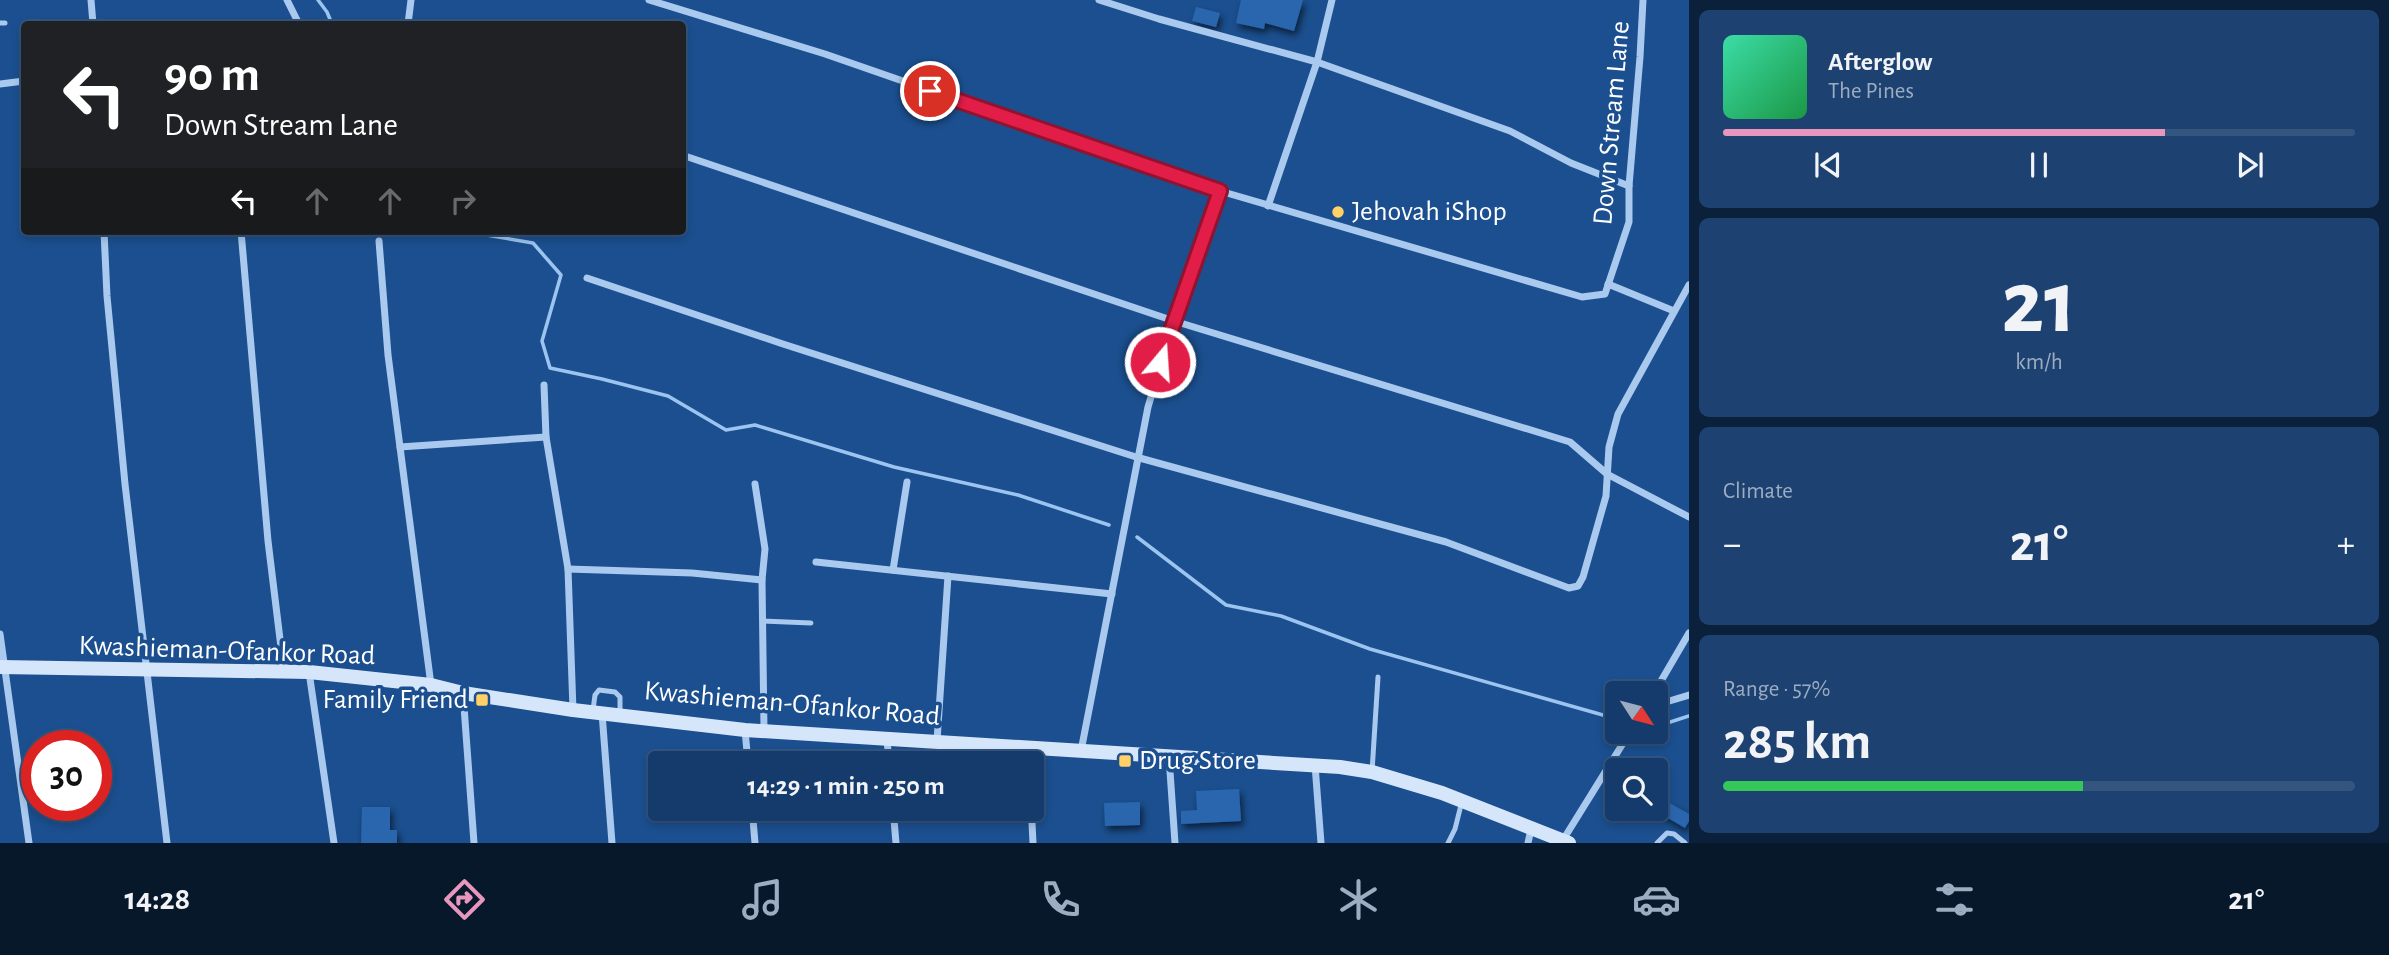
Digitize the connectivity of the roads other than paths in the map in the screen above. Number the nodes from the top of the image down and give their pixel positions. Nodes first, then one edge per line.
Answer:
1 (91, 0) edge
2 (287, 0) edge
3 (411, 0) edge
4 (649, 0) edge
5 (1099, 0) edge
6 (1332, 0) edge
7 (1643, 0) edge
8 (93, 21) edge
9 (298, 21) edge
10 (408, 21) edge
11 (1317, 62) junction
12 (21, 81) edge
13 (0, 84) edge
14 (686, 156) edge
15 (1629, 186) junction
16 (1220, 191) junction
17 (1269, 206) junction
18 (104, 235) edge
19 (241, 235) edge
20 (379, 241) dead end
21 (587, 278) dead end
22 (1608, 284) junction
23 (1689, 285) edge
24 (1674, 311) junction
25 (1174, 321) junction
26 (544, 385) dead end
27 (546, 437) junction
28 (400, 447) junction
29 (1136, 457) junction
30 (1607, 474) junction
31 (907, 482) dead end
32 (755, 484) dead end
33 (1689, 517) edge
34 (816, 562) dead end
35 (568, 569) junction
36 (893, 570) junction
37 (948, 576) junction
38 (762, 580) junction
39 (1112, 594) junction
40 (762, 621) junction
41 (811, 623) dead end
42 (1689, 633) edge
43 (0, 634) edge
44 (2, 667) edge
45 (148, 671) junction
46 (284, 672) junction
47 (309, 672) junction
48 (1378, 677) dead end
49 (1661, 681) edge
50 (431, 685) junction
51 (463, 693) junction
52 (1689, 695) edge
53 (1668, 701) edge
54 (573, 710) junction
55 (598, 712) junction
56 (620, 715) junction
57 (746, 730) junction
58 (764, 730) junction
59 (887, 738) junction
60 (937, 741) junction
61 (1623, 744) edge
62 (747, 751) edge
63 (888, 751) edge
64 (998, 751) edge
65 (1081, 752) junction
66 (1044, 755) edge
67 (1169, 757) junction
68 (1315, 765) junction
69 (1372, 772) junction
70 (1462, 801) junction
71 (753, 821) edge
72 (894, 821) edge
73 (1032, 821) edge
74 (1529, 836) edge
75 (1565, 842) edge
76 (29, 843) edge
77 (167, 843) edge
78 (334, 843) edge
79 (474, 843) edge
80 (612, 843) edge
81 (755, 843) edge
82 (896, 843) edge
83 (1033, 843) edge
84 (1175, 843) edge
85 (1321, 843) edge
86 (1448, 843) edge
87 (1657, 843) edge
88 (1685, 843) edge

1 - 8 street
2 - 9 street
3 - 10 street
4 - 16 street
5 - 11 street
6 - 11 street
7 - 15 street, Down Stream Lane
11 - 15 street
11 - 17 street
12 - 13 street
14 - 25 street
15 - 22 street, Down Stream Lane
16 - 17 street
16 - 25 street
17 - 22 street
18 - 45 street
19 - 46 street
20 - 28 street
21 - 29 street
22 - 24 street
23 - 24 street
24 - 30 street
25 - 29 street
25 - 30 street
26 - 27 street
27 - 28 street
27 - 35 street
28 - 50 street
29 - 30 street
29 - 39 street
30 - 33 street
31 - 36 street
32 - 38 street
34 - 36 street
35 - 38 street
35 - 54 street
36 - 37 street
37 - 39 street
37 - 60 street
38 - 40 street
39 - 65 street
40 - 41 lane
40 - 58 street
42 - 49 street
43 - 44 street
44 - 45 main road, Kwashieman-Ofankor Road
44 - 76 street
45 - 46 main road, Kwashieman-Ofankor Road
45 - 77 street
46 - 47 main road, Kwashieman-Ofankor Road
47 - 50 main road, Kwashieman-Ofankor Road
47 - 78 street
48 - 69 lane
50 - 51 main road, Kwashieman-Ofankor Road
51 - 54 main road, Kwashieman-Ofankor Road
51 - 79 street
52 - 53 street
54 - 55 main road, Kwashieman-Ofankor Road
55 - 56 main road, Kwashieman-Ofankor Road
55 - 56 lane
55 - 80 street
56 - 57 main road, Kwashieman-Ofankor Road
57 - 58 main road, Kwashieman-Ofankor Road
57 - 62 street
58 - 59 main road, Kwashieman-Ofankor Road
59 - 60 main road, Kwashieman-Ofankor Road
59 - 63 street
60 - 64 main road, Kwashieman-Ofankor Road
61 - 75 street
65 - 66 main road, Kwashieman-Ofankor Road
65 - 67 main road, Kwashieman-Ofankor Road
67 - 68 main road, Kwashieman-Ofankor Road
67 - 84 street
68 - 69 main road, Kwashieman-Ofankor Road
68 - 85 street
69 - 70 main road, Kwashieman-Ofankor Road
70 - 74 main road, Kwashieman-Ofankor Road
70 - 86 lane
71 - 81 street
72 - 82 street
73 - 83 street
74 - 75 main road, Kwashieman-Ofankor Road
87 - 88 lane

